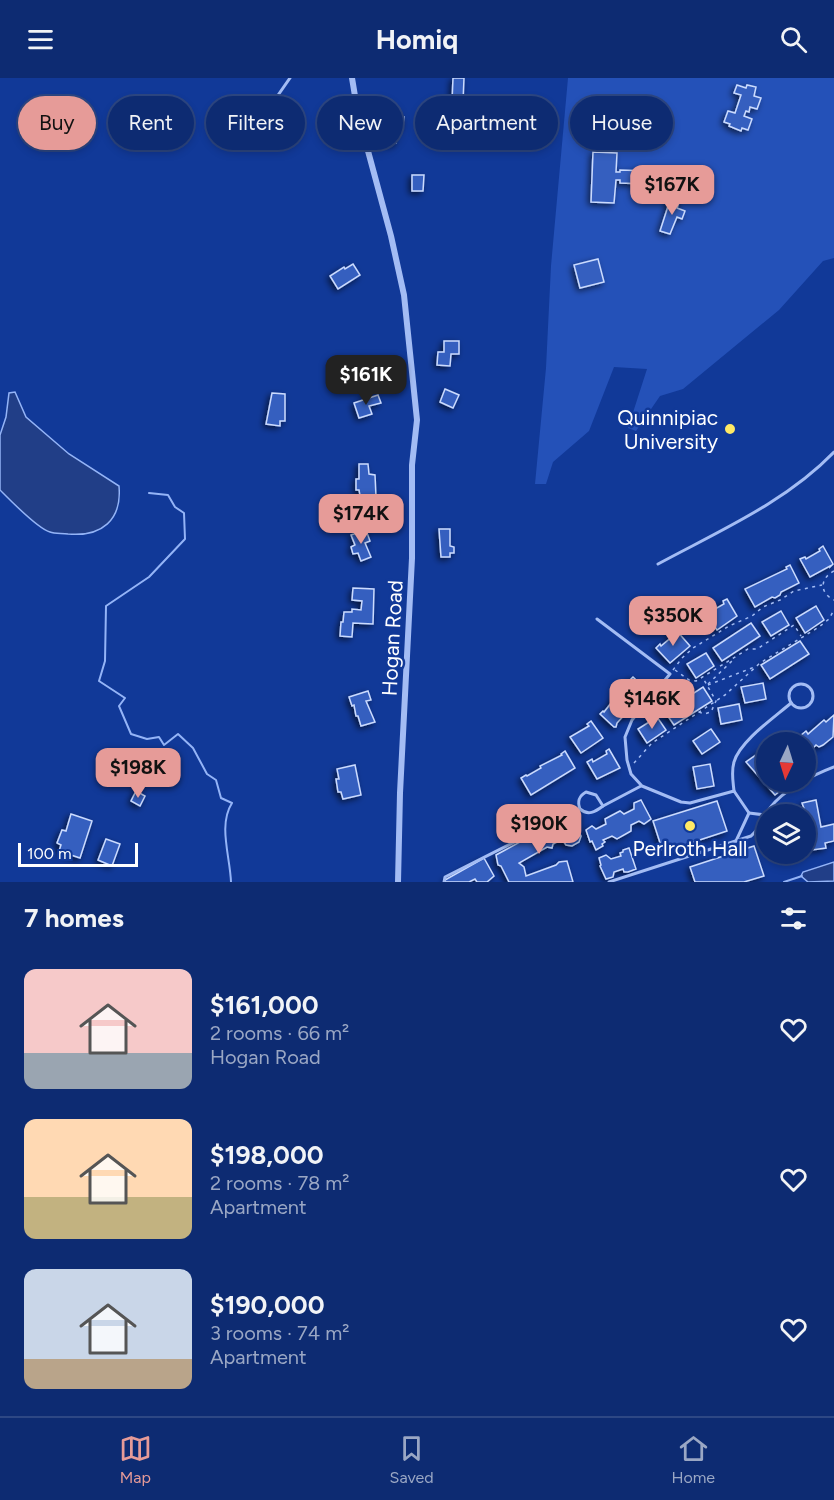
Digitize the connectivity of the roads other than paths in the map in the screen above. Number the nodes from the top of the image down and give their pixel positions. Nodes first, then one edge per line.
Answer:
1 (290, 78) edge
2 (352, 78) edge
3 (277, 96) edge
4 (834, 452) edge
5 (658, 564) dead end
6 (597, 619) dead end
7 (791, 703) junction
8 (834, 767) edge
9 (642, 786) junction
10 (734, 791) junction
11 (774, 804) edge
12 (603, 806) junction
13 (580, 809) junction
14 (749, 813) junction
15 (756, 814) edge
16 (756, 832) edge
17 (736, 841) junction
18 (398, 882) edge
19 (444, 882) edge
20 (609, 882) edge

1 - 3 lane
2 - 18 street, Hogan Road
4 - 5 lane
6 - 9 lane
7 - 7 lane
7 - 10 lane
8 - 11 lane
9 - 10 lane
9 - 12 lane
10 - 14 lane
12 - 13 lane
12 - 13 lane
13 - 19 lane
14 - 15 lane
14 - 17 lane
16 - 17 lane
17 - 20 lane

